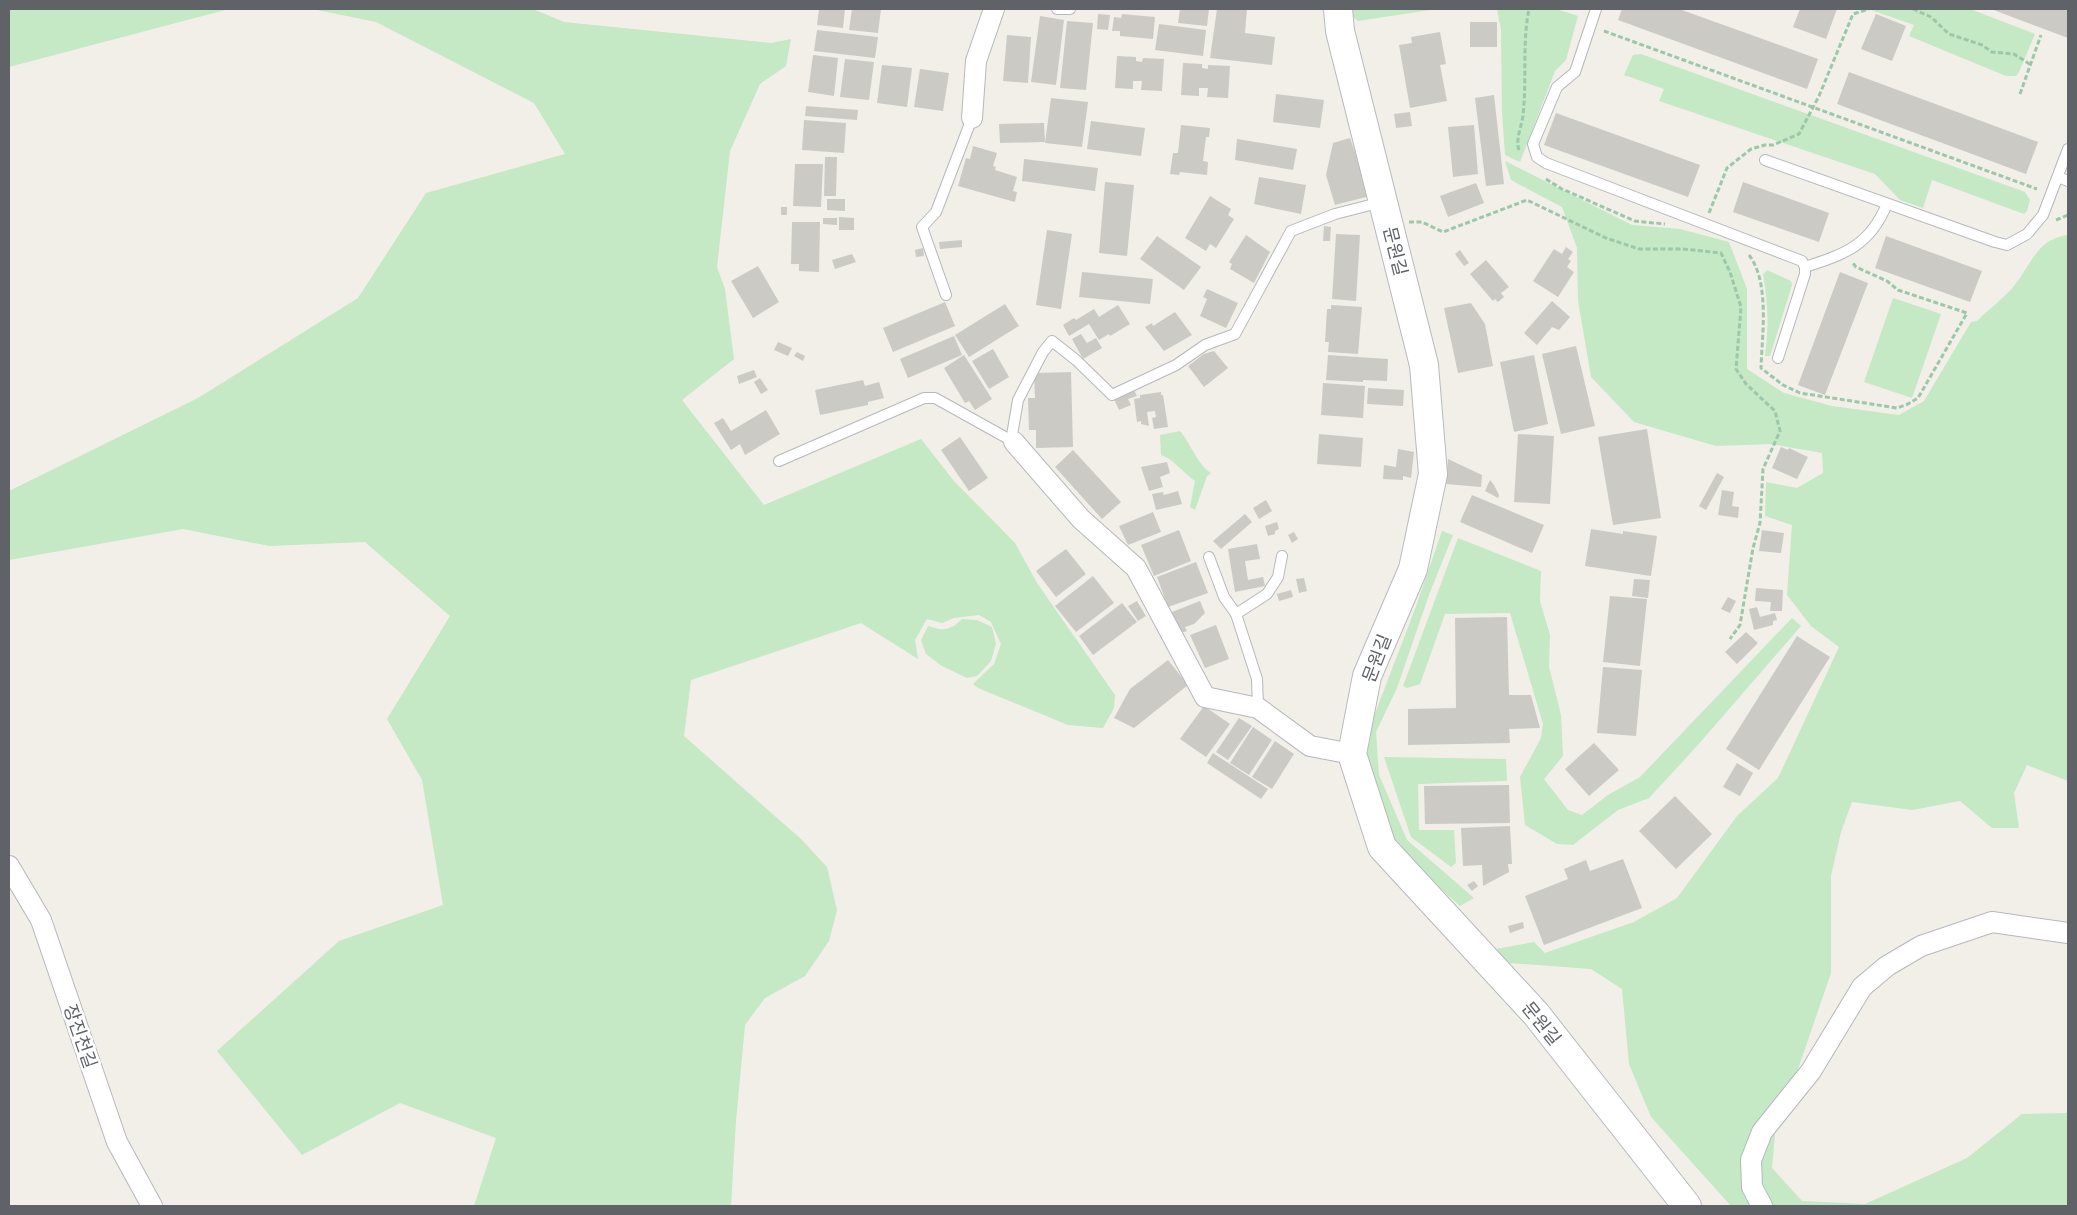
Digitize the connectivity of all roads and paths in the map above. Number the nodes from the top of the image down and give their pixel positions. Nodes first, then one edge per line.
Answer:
1 (994, 9) edge
2 (1057, 9) edge
3 (1070, 9) edge
4 (1529, 9) edge
5 (1596, 9) edge
6 (1869, 9) edge
7 (1913, 9) edge
8 (1334, 11) edge
9 (1604, 31) dead end
10 (2041, 36) dead end
11 (2031, 64) junction
12 (2020, 94) dead end
13 (1813, 108) junction
14 (972, 118) joint
15 (2068, 150) edge
16 (1520, 152) dead end
17 (1765, 160) dead end
18 (1541, 176) dead end
19 (2058, 177) junction
20 (2068, 181) edge
21 (2037, 189) dead end
22 (1887, 204) junction
23 (1386, 211) junction
24 (1709, 214) dead end
25 (1670, 224) dead end
26 (1743, 250) dead end
27 (1844, 252) junction
28 (1805, 267) junction
29 (946, 295) dead end
30 (1778, 358) dead end
31 (1013, 442) junction
32 (779, 461) dead end
33 (1282, 556) dead end
34 (1210, 557) dead end
35 (1236, 614) junction
36 (1730, 638) dead end
37 (1258, 708) junction
38 (1352, 754) junction
39 (9, 866) edge
40 (2068, 933) edge
41 (152, 1206) edge
42 (1687, 1206) edge
43 (1762, 1206) edge

1 - 14 street
2 - 3 lane
4 - 16 path
5 - 28 lane
6 - 13 path
7 - 11 path
8 - 23 street, 문원길
9 - 13 path
10 - 11 path
11 - 12 path
13 - 21 path
13 - 24 path
14 - 29 lane
15 - 19 lane
17 - 22 lane
18 - 25 path
19 - 20 lane
19 - 22 lane
22 - 27 lane
23 - 31 lane
23 - 36 path
23 - 38 street, 문원길
26 - 27 path
27 - 28 lane
28 - 30 lane
31 - 32 lane
31 - 37 street
33 - 35 lane
34 - 35 lane
35 - 37 lane
37 - 38 street
38 - 42 street, 문원길
39 - 41 street, 장진천길
40 - 43 street

